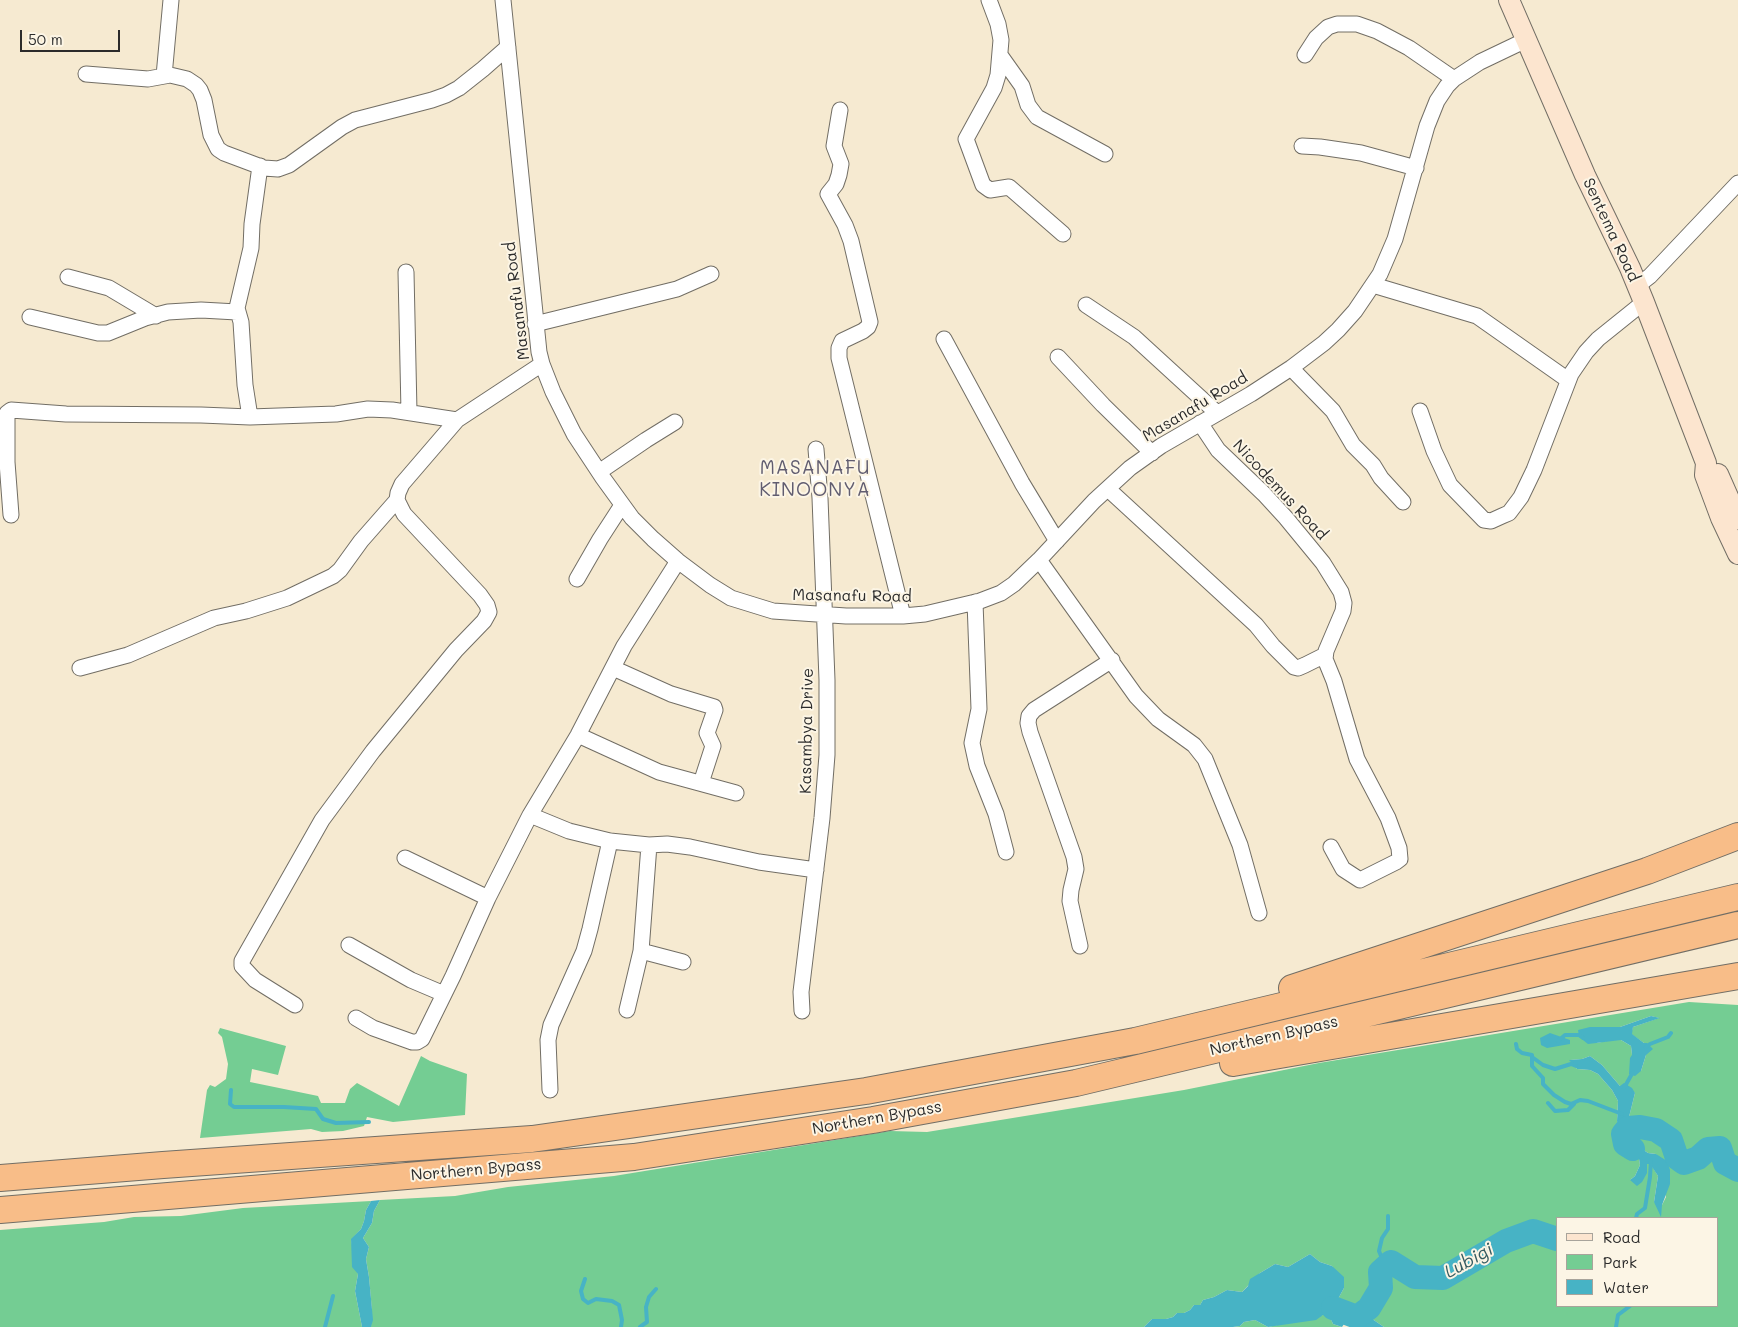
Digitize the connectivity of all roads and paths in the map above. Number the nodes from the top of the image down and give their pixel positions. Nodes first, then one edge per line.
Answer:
1 (171, 0) edge
2 (503, 0) edge
3 (989, 0) edge
4 (1510, 0) edge
5 (1526, 40) junction
6 (508, 47) junction
7 (1000, 55) junction
8 (1305, 55) dead end
9 (86, 74) dead end
10 (164, 76) junction
11 (1454, 79) junction
12 (840, 110) dead end
13 (1302, 146) dead end
14 (1105, 154) dead end
15 (260, 166) junction
16 (1416, 168) junction
17 (1738, 183) edge
18 (1063, 234) dead end
19 (406, 272) dead end
20 (711, 274) dead end
21 (68, 277) dead end
22 (1373, 285) junction
23 (1641, 294) junction
24 (1086, 305) dead end
25 (237, 312) junction
26 (156, 316) junction
27 (30, 317) dead end
28 (536, 324) junction
29 (944, 339) dead end
30 (1058, 357) dead end
31 (542, 364) junction
32 (1291, 368) junction
33 (1568, 380) junction
34 (1420, 411) dead end
35 (409, 412) junction
36 (1217, 413) junction
37 (250, 417) junction
38 (457, 420) junction
39 (675, 422) dead end
40 (1200, 423) junction
41 (816, 450) dead end
42 (1152, 453) junction
43 (1706, 462) junction
44 (599, 472) junction
45 (1108, 489) junction
46 (397, 500) junction
47 (1403, 502) dead end
48 (622, 505) junction
49 (12, 515) dead end
50 (1738, 519) edge
51 (1057, 541) junction
52 (1738, 554) edge
53 (1040, 560) junction
54 (678, 561) junction
55 (577, 579) dead end
56 (975, 602) junction
57 (824, 615) junction
58 (903, 616) junction
59 (1325, 655) junction
60 (1112, 660) junction
61 (80, 668) dead end
62 (613, 668) junction
63 (578, 735) junction
64 (701, 784) junction
65 (736, 794) dead end
66 (530, 815) junction
67 (1738, 836) edge
68 (610, 841) junction
69 (649, 845) junction
70 (1331, 847) dead end
71 (1006, 852) dead end
72 (405, 858) dead end
73 (816, 870) junction
74 (1738, 897) edge
75 (488, 898) junction
76 (1259, 914) dead end
77 (1738, 925) edge
78 (349, 945) dead end
79 (1080, 946) dead end
80 (641, 951) junction
81 (683, 962) dead end
82 (1738, 976) edge
83 (444, 994) junction
84 (294, 1005) dead end
85 (627, 1010) dead end
86 (802, 1011) dead end
87 (356, 1018) dead end
88 (1135, 1041) junction
89 (1076, 1083) junction
90 (550, 1090) dead end
91 (0, 1178) edge
92 (0, 1210) edge

1 - 10 street
2 - 6 street, Masanafu Road
3 - 7 street
4 - 5 main road, Sentema Road
5 - 11 street, Masanafu Road
5 - 23 main road, Sentema Road
6 - 15 street
6 - 28 street, Masanafu Road
7 - 14 street
7 - 18 street
8 - 11 street
9 - 10 street
10 - 15 street
11 - 16 street, Masanafu Road
12 - 58 street
13 - 16 street
15 - 25 street
16 - 22 street, Masanafu Road
17 - 23 street
19 - 35 street
20 - 28 street
21 - 26 street
22 - 32 street, Masanafu Road
22 - 33 street
23 - 33 street
23 - 43 main road, Sentema Road
24 - 36 street
25 - 26 street
25 - 37 street
26 - 27 street
28 - 31 street, Masanafu Road
29 - 51 street
30 - 42 street
31 - 38 street
31 - 44 street, Masanafu Road
32 - 36 street, Masanafu Road
32 - 47 street
33 - 34 street
35 - 37 street
35 - 38 street
36 - 40 street, Masanafu Road
37 - 49 street
38 - 46 street
39 - 44 street
40 - 42 street, Masanafu Road
40 - 59 street, Nicodemus Road
41 - 57 street, Kasambya Drive
42 - 45 street, Masanafu Road
43 - 50 main road, Sentema Road
43 - 52 main road, Sentema Road
44 - 48 street, Masanafu Road
45 - 51 street, Masanafu Road
45 - 59 street
46 - 61 street
46 - 84 street
48 - 54 street, Masanafu Road
48 - 55 street
51 - 53 street, Masanafu Road
53 - 56 street, Masanafu Road
53 - 60 street
54 - 57 street, Masanafu Road
54 - 62 street
56 - 58 street, Masanafu Road
56 - 71 street
57 - 58 street, Masanafu Road
57 - 73 street, Kasambya Drive
59 - 70 street
60 - 76 street
60 - 79 street
62 - 63 street
62 - 64 street
63 - 64 street
63 - 66 street
64 - 65 street
66 - 68 street
66 - 75 street
67 - 88 highway
68 - 69 street
68 - 90 street
69 - 73 street
69 - 80 street
72 - 75 street
73 - 86 street, Kasambya Drive
74 - 88 highway, Northern Bypass
75 - 83 street
77 - 89 highway, Northern Bypass
78 - 83 street
80 - 81 street
80 - 85 street
82 - 89 highway
83 - 87 street
88 - 91 highway, Northern Bypass
89 - 92 highway, Northern Bypass

